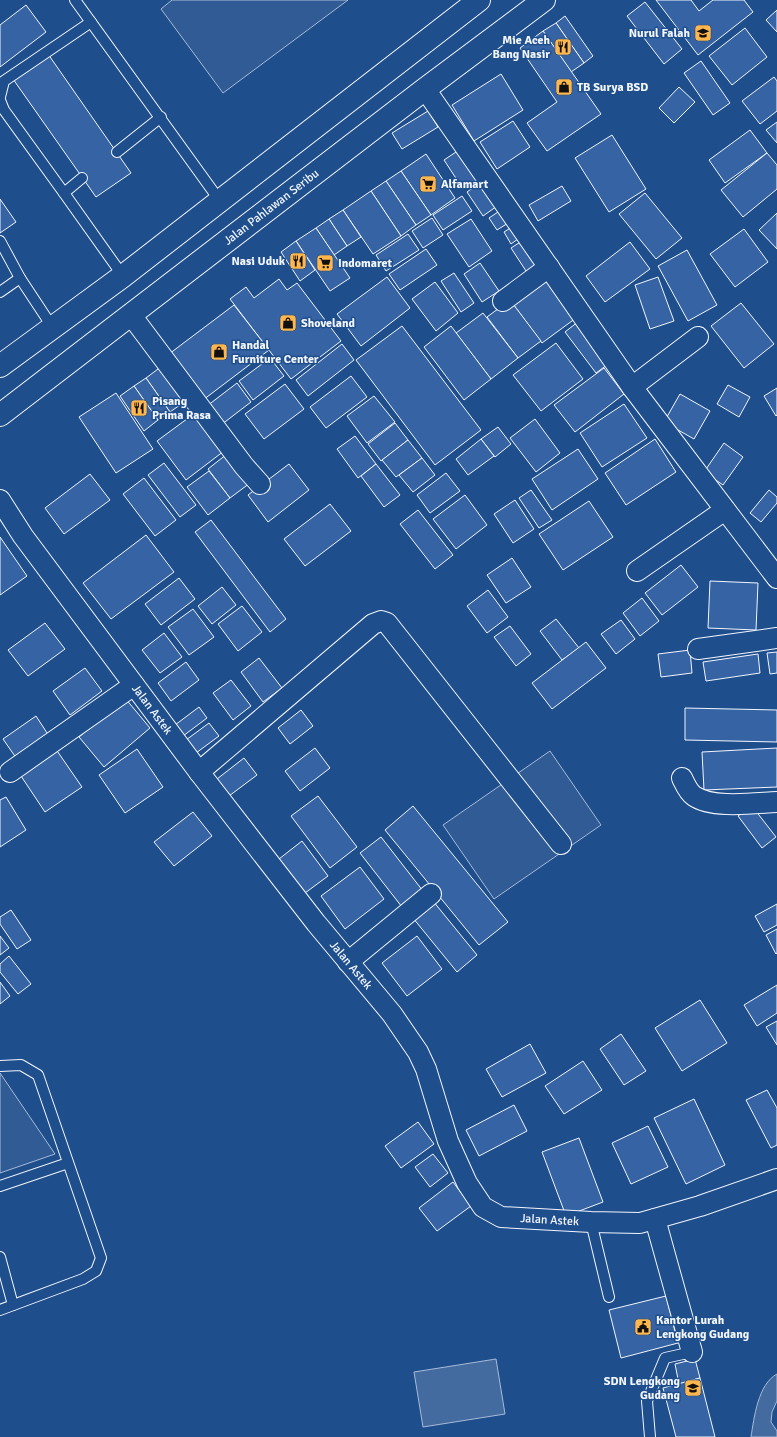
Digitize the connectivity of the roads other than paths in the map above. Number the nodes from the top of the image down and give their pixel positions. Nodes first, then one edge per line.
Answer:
1 (479, 0) edge
2 (544, 0) edge
3 (77, 1) edge
4 (91, 22) junction
5 (425, 89) junction
6 (0, 97) edge
7 (0, 100) edge
8 (161, 117) junction
9 (117, 152) dead end
10 (82, 178) dead end
11 (64, 193) junction
12 (220, 201) junction
13 (0, 242) edge
14 (549, 267) junction
15 (123, 276) junction
16 (20, 278) junction
17 (0, 292) edge
18 (503, 301) dead end
19 (131, 315) junction
20 (53, 328) junction
21 (698, 337) dead end
22 (0, 366) edge
23 (632, 387) junction
24 (0, 415) edge
25 (260, 484) dead end
26 (0, 500) edge
27 (725, 510) junction
28 (638, 571) dead end
29 (777, 578) edge
30 (777, 638) edge
31 (698, 649) dead end
32 (134, 685) junction
33 (10, 772) dead end
34 (199, 772) junction
35 (682, 778) dead end
36 (777, 802) edge
37 (562, 844) dead end
38 (431, 894) dead end
39 (348, 962) junction
40 (0, 1066) edge
41 (68, 1163) junction
42 (777, 1179) edge
43 (0, 1186) edge
44 (655, 1219) junction
45 (591, 1222) junction
46 (0, 1257) edge
47 (609, 1297) dead end
48 (13, 1305) junction
49 (0, 1310) edge
50 (692, 1352) joint
51 (650, 1437) edge

1 - 12 main road
2 - 5 main road, Jalan Pahlawan Seribu
3 - 4 lane
4 - 6 lane
4 - 8 lane
5 - 14 street
5 - 19 main road, Jalan Pahlawan Seribu
7 - 11 lane
8 - 9 lane
8 - 12 lane
10 - 11 lane
11 - 15 lane
12 - 15 main road
13 - 16 lane
14 - 18 street
14 - 23 street
15 - 20 main road
16 - 17 lane
16 - 20 lane
19 - 24 main road, Jalan Pahlawan Seribu
19 - 25 street
20 - 22 main road
21 - 23 street
23 - 27 street
26 - 32 street, Jalan Astek
27 - 28 street
27 - 29 street
30 - 31 street
32 - 33 street
32 - 34 street, Jalan Astek
34 - 37 street
34 - 39 street, Jalan Astek
35 - 36 street
38 - 39 street
39 - 45 street, Jalan Astek
40 - 41 lane
41 - 43 lane
41 - 48 lane
42 - 44 street, Jalan Astek
44 - 45 street, Jalan Astek
44 - 50 street
45 - 47 lane
46 - 48 lane
48 - 49 lane
50 - 51 lane

